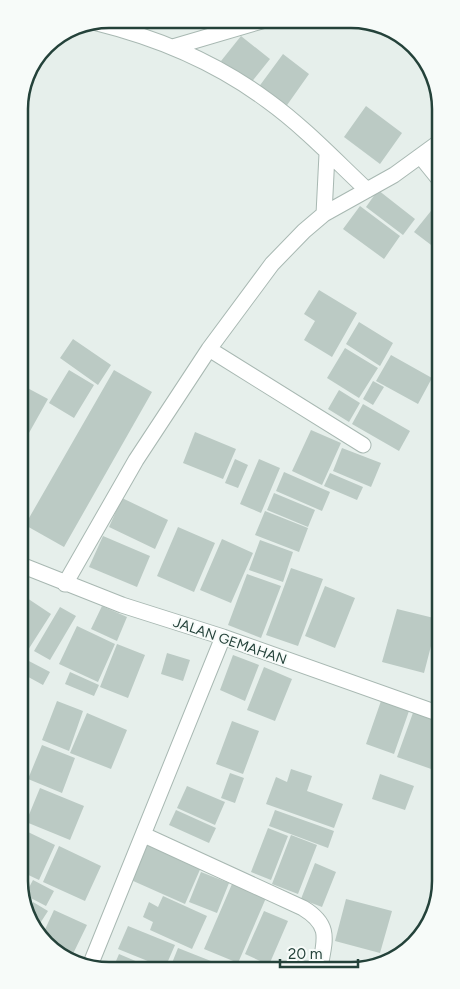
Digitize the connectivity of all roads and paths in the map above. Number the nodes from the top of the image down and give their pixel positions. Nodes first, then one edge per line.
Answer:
1 (113, 28) edge
2 (238, 28) edge
3 (174, 47) junction
4 (432, 147) edge
5 (327, 154) junction
6 (421, 157) junction
7 (432, 171) edge
8 (367, 190) junction
9 (324, 214) junction
10 (210, 349) junction
11 (363, 445) dead end
12 (28, 568) edge
13 (65, 584) junction
14 (223, 638) junction
15 (432, 711) edge
16 (144, 835) junction
17 (92, 960) edge
18 (321, 962) edge

1 - 3 street
2 - 3 street
3 - 5 street
4 - 6 street
5 - 8 street
5 - 9 street
6 - 7 street
6 - 8 street
8 - 9 street
9 - 10 street
10 - 11 street
10 - 13 street
12 - 13 street, JALAN GEMAHAN
13 - 14 street, JALAN GEMAHAN
14 - 15 street, JALAN GEMAHAN
14 - 16 street
16 - 17 street
16 - 18 street

